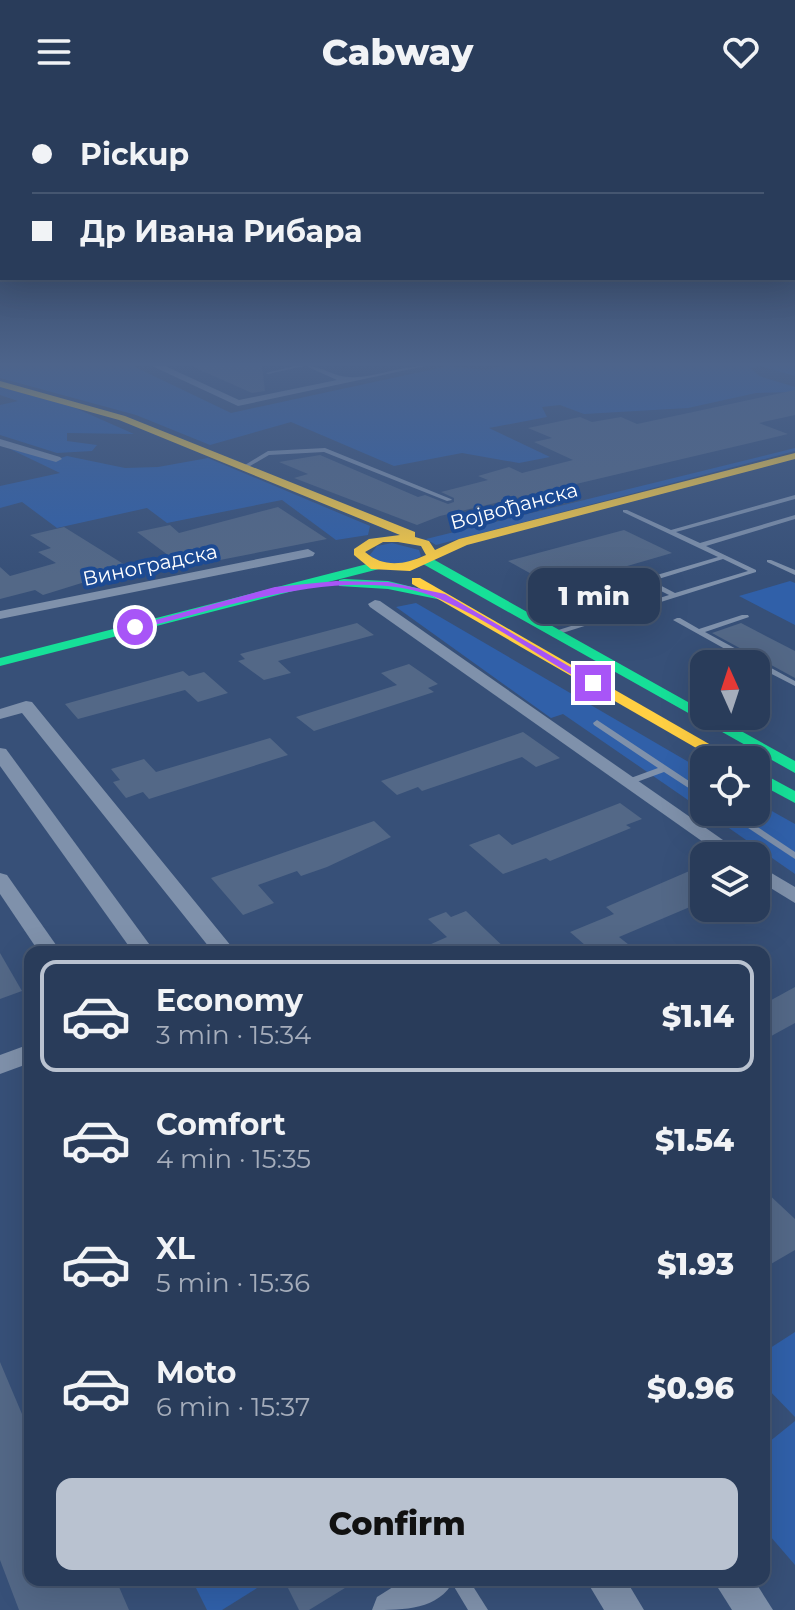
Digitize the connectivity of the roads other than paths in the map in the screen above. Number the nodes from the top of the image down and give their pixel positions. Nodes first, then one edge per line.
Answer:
1 (165, 436) edge
2 (0, 442) edge
3 (793, 455) edge
4 (56, 459) dead end
5 (243, 468) junction
6 (795, 497) edge
7 (449, 500) dead end
8 (625, 511) dead end
9 (795, 517) edge
10 (670, 532) junction
11 (418, 538) junction
12 (699, 546) junction
13 (358, 552) junction
14 (308, 553) dead end
15 (724, 557) junction
16 (769, 561) dead end
17 (795, 565) edge
18 (381, 567) junction
19 (785, 568) junction
20 (795, 573) edge
21 (645, 580) junction
22 (275, 590) junction
23 (674, 595) junction
24 (442, 596) junction
25 (375, 604) dead end
26 (551, 609) dead end
27 (0, 615) edge
28 (745, 617) dead end
29 (677, 620) dead end
30 (698, 632) junction
31 (552, 634) junction
32 (0, 645) edge
33 (0, 662) edge
34 (795, 684) edge
35 (0, 714) edge
36 (597, 723) dead end
37 (704, 746) edge
38 (0, 753) edge
39 (795, 768) edge
40 (665, 769) junction
41 (631, 781) junction
42 (770, 783) edge
43 (690, 786) edge
44 (795, 798) edge
45 (750, 826) edge
46 (716, 842) edge
47 (795, 856) edge
48 (0, 879) edge
49 (770, 880) edge
50 (795, 897) edge
51 (46, 946) edge
52 (140, 946) edge
53 (220, 946) edge
54 (24, 1055) edge
55 (0, 1065) edge
56 (427, 1586) edge
57 (463, 1586) edge
58 (608, 1586) edge
59 (736, 1586) edge
60 (390, 1610) edge
61 (479, 1610) edge
62 (626, 1610) edge
63 (755, 1610) edge

1 - 5 main road
2 - 4 street
3 - 11 main road, Војвођанска
3 - 11 main road, Војвођанска
5 - 7 lane
5 - 11 main road
6 - 10 lane
8 - 10 lane
9 - 12 lane
10 - 12 lane
11 - 13 main road
11 - 18 main road
11 - 31 main road
12 - 15 lane
13 - 18 main road
13 - 32 main road
14 - 27 street, Виноградска
15 - 21 lane
15 - 23 lane
16 - 19 lane
17 - 19 lane
18 - 22 main road
18 - 24 main road
19 - 20 lane
21 - 23 lane
21 - 26 lane
22 - 24 main road
22 - 33 main road
23 - 31 lane
24 - 37 main road
25 - 41 street
28 - 30 lane
29 - 30 lane
30 - 34 lane
31 - 39 main road
35 - 53 street
36 - 40 lane
38 - 52 street
40 - 41 lane
40 - 43 lane
41 - 46 street
42 - 44 main road
45 - 47 lane
48 - 51 street
49 - 50 street
54 - 55 street
56 - 60 street
57 - 61 lane
58 - 62 street
59 - 63 street

